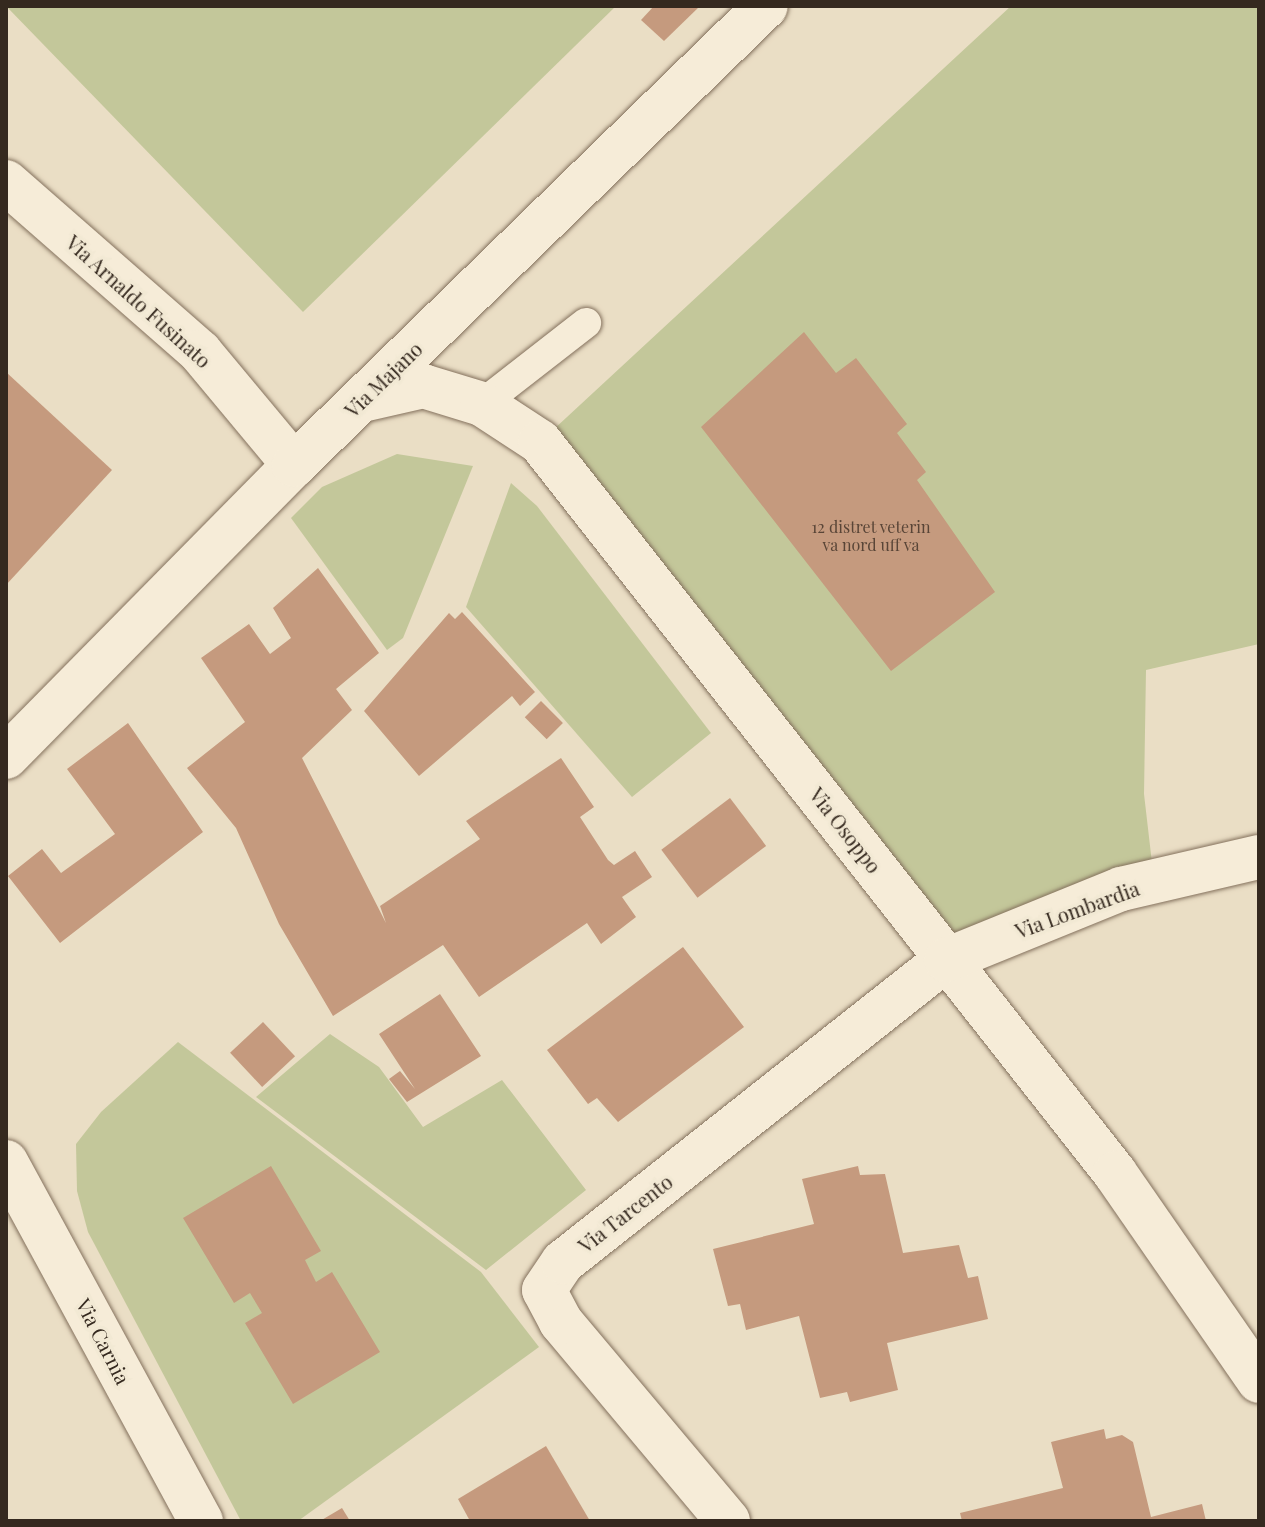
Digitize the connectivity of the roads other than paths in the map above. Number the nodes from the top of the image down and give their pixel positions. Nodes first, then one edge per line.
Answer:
1 (766, 6) edge
2 (6, 182) edge
3 (586, 323) dead end
4 (362, 400) junction
5 (482, 404) junction
6 (294, 465) junction
7 (6, 757) edge
8 (1259, 857) edge
9 (946, 960) junction
10 (6, 1162) edge
11 (1259, 1381) edge
12 (201, 1521) edge
13 (728, 1521) edge

1 - 4 street, Via Majano
2 - 6 street, Via Arnaldo Fusinato
3 - 5 lane
4 - 5 street, Via Osoppo
4 - 6 street, Via Majano
5 - 9 street, Via Osoppo
6 - 7 street, Via Majano
8 - 9 street, Via Lombardia
9 - 11 street, Via Osoppo
9 - 13 street, Via Tarcento
10 - 12 street, Via Carnia

